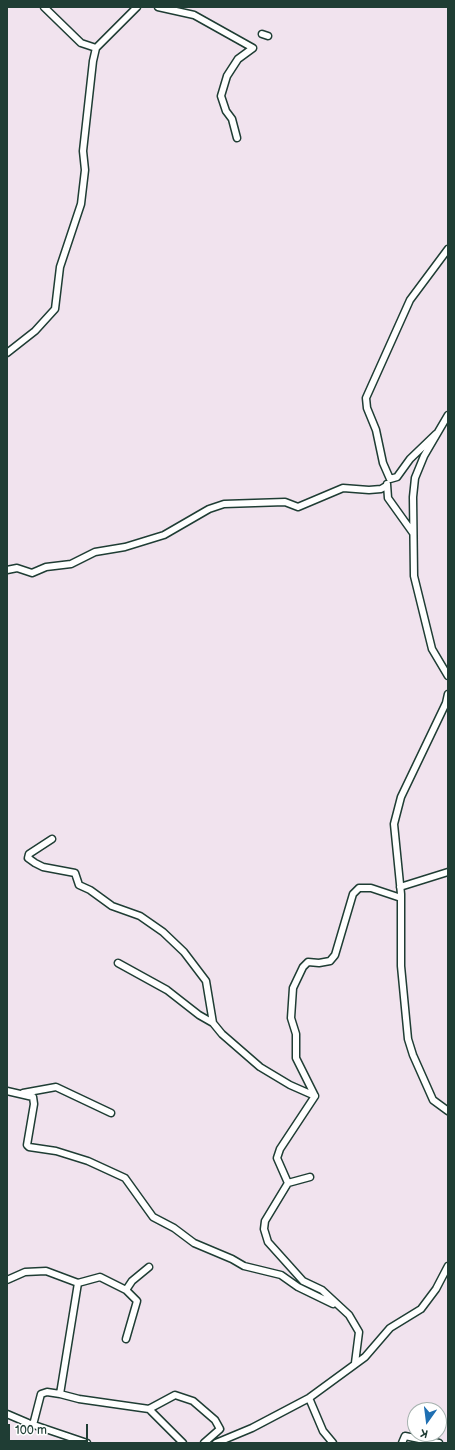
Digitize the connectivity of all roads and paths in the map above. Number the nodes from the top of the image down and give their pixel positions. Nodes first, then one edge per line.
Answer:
1 (44, 7) edge
2 (137, 7) edge
3 (158, 7) edge
4 (96, 48) junction
5 (237, 138) dead end
6 (448, 249) edge
7 (7, 353) edge
8 (448, 415) edge
9 (436, 434) junction
10 (390, 479) junction
11 (386, 486) junction
12 (413, 533) junction
13 (7, 570) edge
14 (448, 676) edge
15 (448, 694) edge
16 (52, 839) dead end
17 (448, 872) edge
18 (400, 887) junction
19 (401, 898) junction
20 (118, 964) dead end
21 (213, 1023) junction
22 (7, 1091) edge
23 (20, 1094) junction
24 (316, 1096) junction
25 (448, 1110) edge
26 (111, 1114) dead end
27 (310, 1177) dead end
28 (288, 1183) junction
29 (448, 1266) edge
30 (149, 1267) dead end
31 (7, 1280) edge
32 (78, 1284) junction
33 (126, 1290) junction
34 (338, 1304) junction
35 (126, 1339) dead end
36 (355, 1363) junction
37 (60, 1394) junction
38 (309, 1398) junction
39 (149, 1408) junction
40 (7, 1414) edge
41 (33, 1425) junction
42 (87, 1443) edge
43 (183, 1443) edge
44 (204, 1443) edge
45 (216, 1443) edge
46 (333, 1443) edge
47 (402, 1443) edge
48 (439, 1443) edge

1 - 4 street
2 - 4 street
3 - 5 street
4 - 7 street
6 - 10 street
8 - 9 street
9 - 10 street
9 - 12 street
10 - 11 street
11 - 12 street
11 - 13 street
12 - 14 street
15 - 18 street
16 - 21 street
17 - 18 street
18 - 19 street
19 - 24 street
19 - 25 street
20 - 21 street
21 - 24 street
22 - 23 street
23 - 26 street
23 - 34 street
24 - 28 street
27 - 28 street
28 - 34 street
29 - 36 street
30 - 33 street
31 - 32 street
32 - 33 street
32 - 37 street
33 - 35 street
34 - 36 street
36 - 38 street
37 - 39 street
37 - 41 street
38 - 45 street
38 - 46 street
39 - 43 street
39 - 44 street
40 - 41 street
41 - 42 street
47 - 48 street

